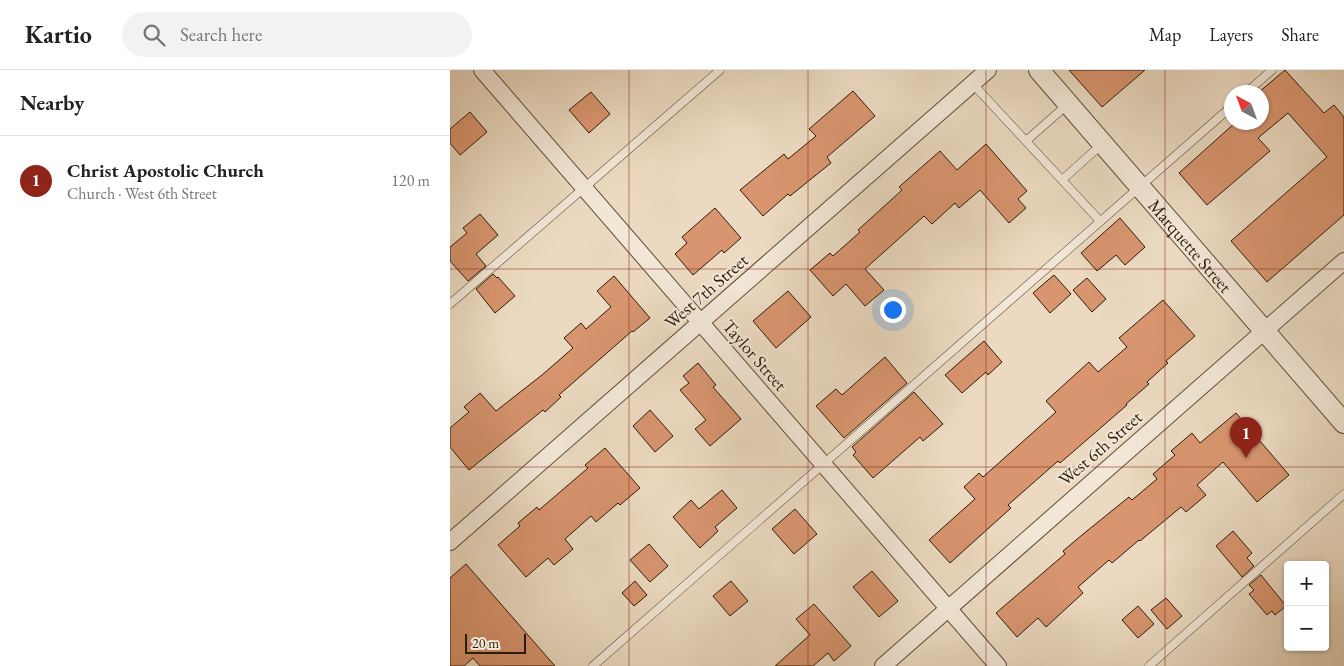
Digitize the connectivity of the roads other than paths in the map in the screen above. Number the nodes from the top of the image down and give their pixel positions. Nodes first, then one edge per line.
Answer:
1 (482, 70) edge
2 (720, 70) edge
3 (988, 70) edge
4 (1039, 70) edge
5 (1272, 70) edge
6 (973, 84) junction
7 (1255, 85) edge
8 (1068, 104) junction
9 (1224, 113) edge
10 (1026, 141) junction
11 (1103, 144) junction
12 (1062, 180) junction
13 (1140, 186) junction
14 (584, 188) junction
15 (1100, 222) junction
16 (1344, 261) edge
17 (450, 304) edge
18 (700, 322) junction
19 (1265, 330) junction
20 (1344, 423) edge
21 (823, 464) junction
22 (1344, 494) edge
23 (450, 542) edge
24 (948, 608) junction
25 (593, 666) edge
26 (883, 666) edge
27 (998, 666) edge
28 (1149, 666) edge

1 - 14 street, Taylor Street
2 - 14 lane
3 - 6 street, West 7th Street
4 - 8 street, Marquette Street
5 - 7 lane
6 - 10 lane
6 - 18 street, West 7th Street
8 - 10 lane
8 - 11 street, Marquette Street
9 - 13 lane
10 - 12 lane
11 - 12 lane
11 - 13 street, Marquette Street
12 - 15 lane
13 - 15 lane
13 - 19 street, Marquette Street
14 - 17 lane
14 - 18 street, Taylor Street
15 - 21 lane
16 - 19 street, West 6th Street
18 - 21 street, Taylor Street
18 - 23 street, West 7th Street
19 - 20 street, Marquette Street
19 - 24 street, West 6th Street
21 - 24 street, Taylor Street
21 - 25 lane
22 - 28 lane
24 - 26 street, West 6th Street
24 - 27 street, Taylor Street

